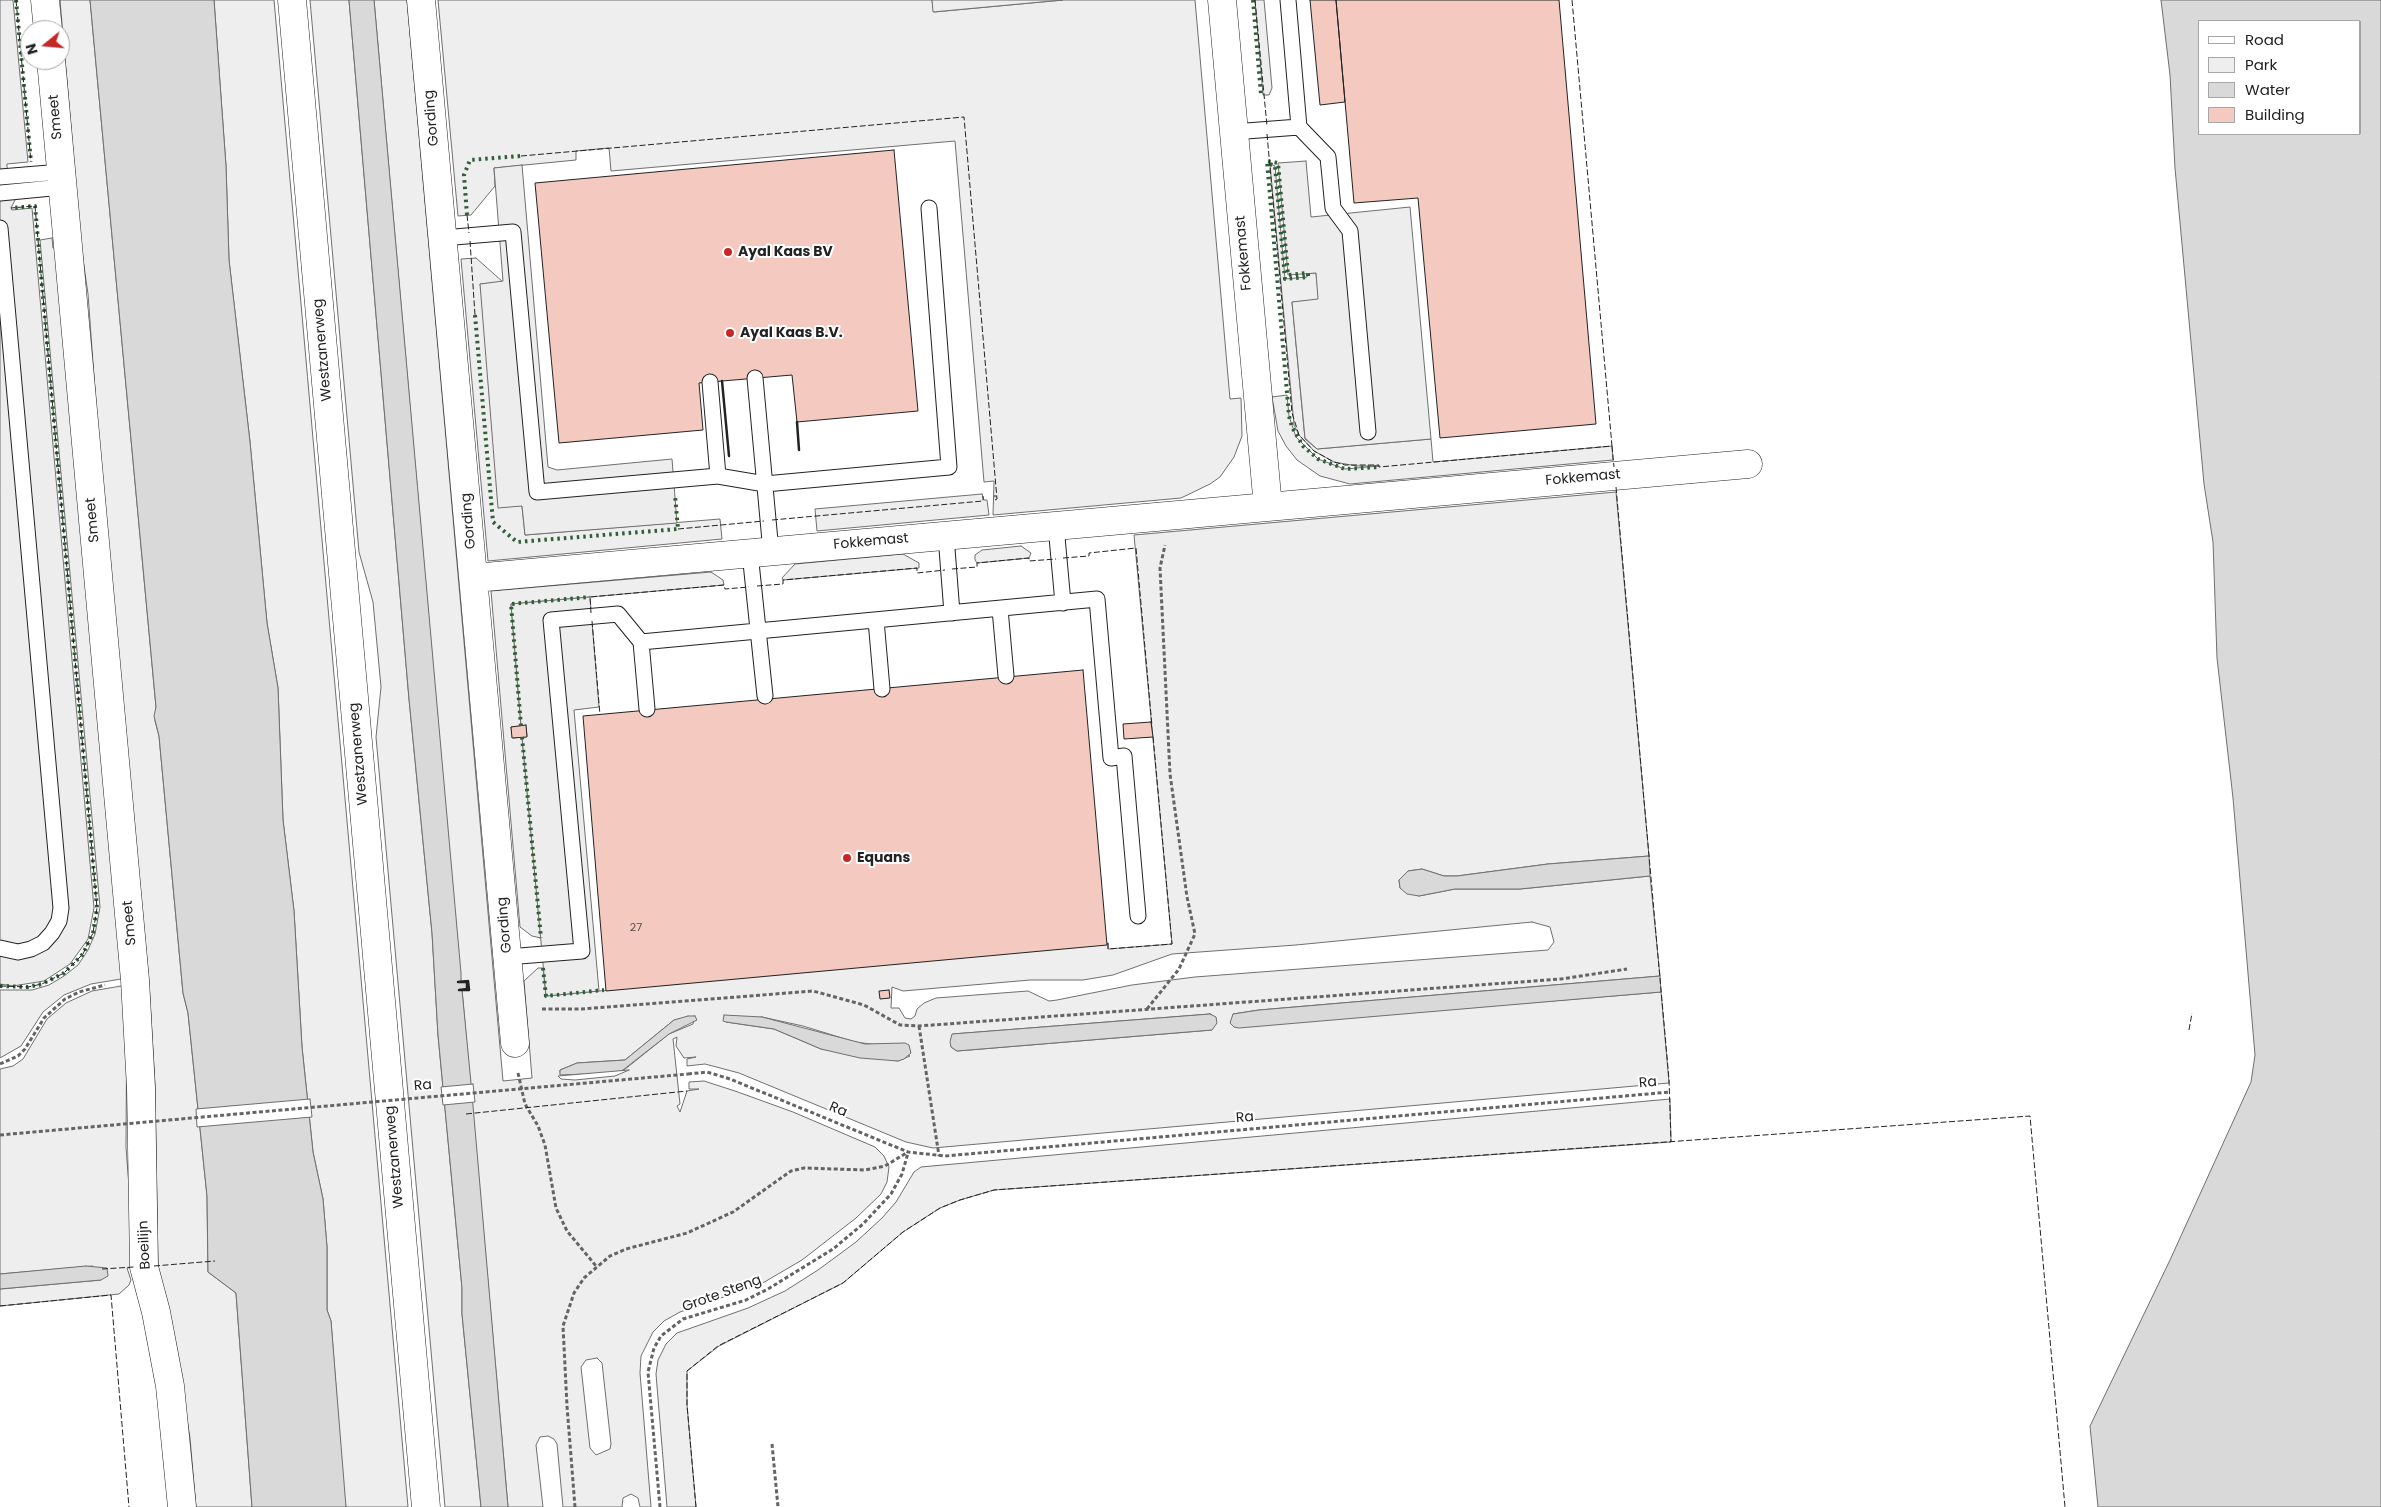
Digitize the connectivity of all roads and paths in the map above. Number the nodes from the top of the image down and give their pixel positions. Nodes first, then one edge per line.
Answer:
1 (46, 0) edge
2 (292, 0) edge
3 (421, 0) edge
4 (1222, 0) edge
5 (1288, 0) edge
6 (47, 20) edge
7 (52, 70) edge
8 (1299, 127) junction
9 (1233, 132) junction
10 (0, 177) edge
11 (62, 179) junction
12 (0, 193) edge
13 (929, 208) dead end
14 (0, 228) edge
15 (443, 238) junction
16 (755, 378) dead end
17 (710, 382) dead end
18 (1368, 432) dead end
19 (1748, 464) dead end
20 (718, 476) junction
21 (765, 484) junction
22 (1268, 507) junction
23 (1172, 515) junction
24 (1056, 526) junction
25 (946, 536) junction
26 (761, 552) junction
27 (474, 578) junction
28 (1063, 603) junction
29 (1000, 608) junction
30 (952, 613) junction
31 (876, 620) junction
32 (758, 631) junction
33 (641, 642) junction
34 (1006, 676) dead end
35 (882, 689) dead end
36 (764, 696) dead end
37 (647, 709) dead end
38 (1138, 916) dead end
39 (0, 948) edge
40 (508, 957) junction
41 (1627, 969) dead end
42 (135, 980) junction
43 (512, 1006) junction
44 (1147, 1009) junction
45 (919, 1026) junction
46 (515, 1042) joint
47 (0, 1064) edge
48 (1670, 1092) dead end
49 (0, 1135) edge
50 (908, 1152) junction
51 (939, 1156) junction
52 (596, 1266) junction
53 (772, 1444) dead end
54 (182, 1507) edge
55 (426, 1507) edge
56 (575, 1507) edge
57 (660, 1507) edge
58 (778, 1507) edge

1 - 6 street
2 - 55 street, Westzanerweg
3 - 15 street, Gording
4 - 9 street, Fokkemast
5 - 8 lane
7 - 11 street, Smeet
8 - 9 lane
8 - 18 lane
9 - 22 street, Fokkemast
10 - 11 lane
11 - 12 lane
11 - 42 street, Smeet
13 - 21 lane
14 - 39 lane
15 - 20 lane
15 - 27 street, Gording
16 - 21 lane
17 - 20 lane
19 - 22 street, Fokkemast
20 - 21 lane
21 - 26 lane
22 - 23 street, Fokkemast
23 - 24 street, Fokkemast
23 - 44 path
24 - 25 street, Fokkemast
24 - 28 lane
25 - 26 street, Fokkemast
25 - 30 lane
26 - 27 street, Fokkemast
26 - 32 lane
27 - 40 street, Gording
28 - 29 lane
28 - 38 lane
29 - 30 lane
29 - 34 lane
30 - 31 lane
31 - 32 lane
31 - 35 lane
32 - 33 lane
32 - 36 lane
33 - 37 lane
33 - 40 lane
40 - 43 street, Gording
41 - 44 path
42 - 47 path
42 - 54 street, Boeilijn
43 - 45 path
43 - 46 street, Gording
44 - 45 path
45 - 51 path
46 - 52 path
48 - 51 path, Ra
49 - 50 path, Ra, bridge
50 - 51 path, Ra
50 - 52 path
50 - 57 path, Grote Steng
52 - 56 path
53 - 58 path

